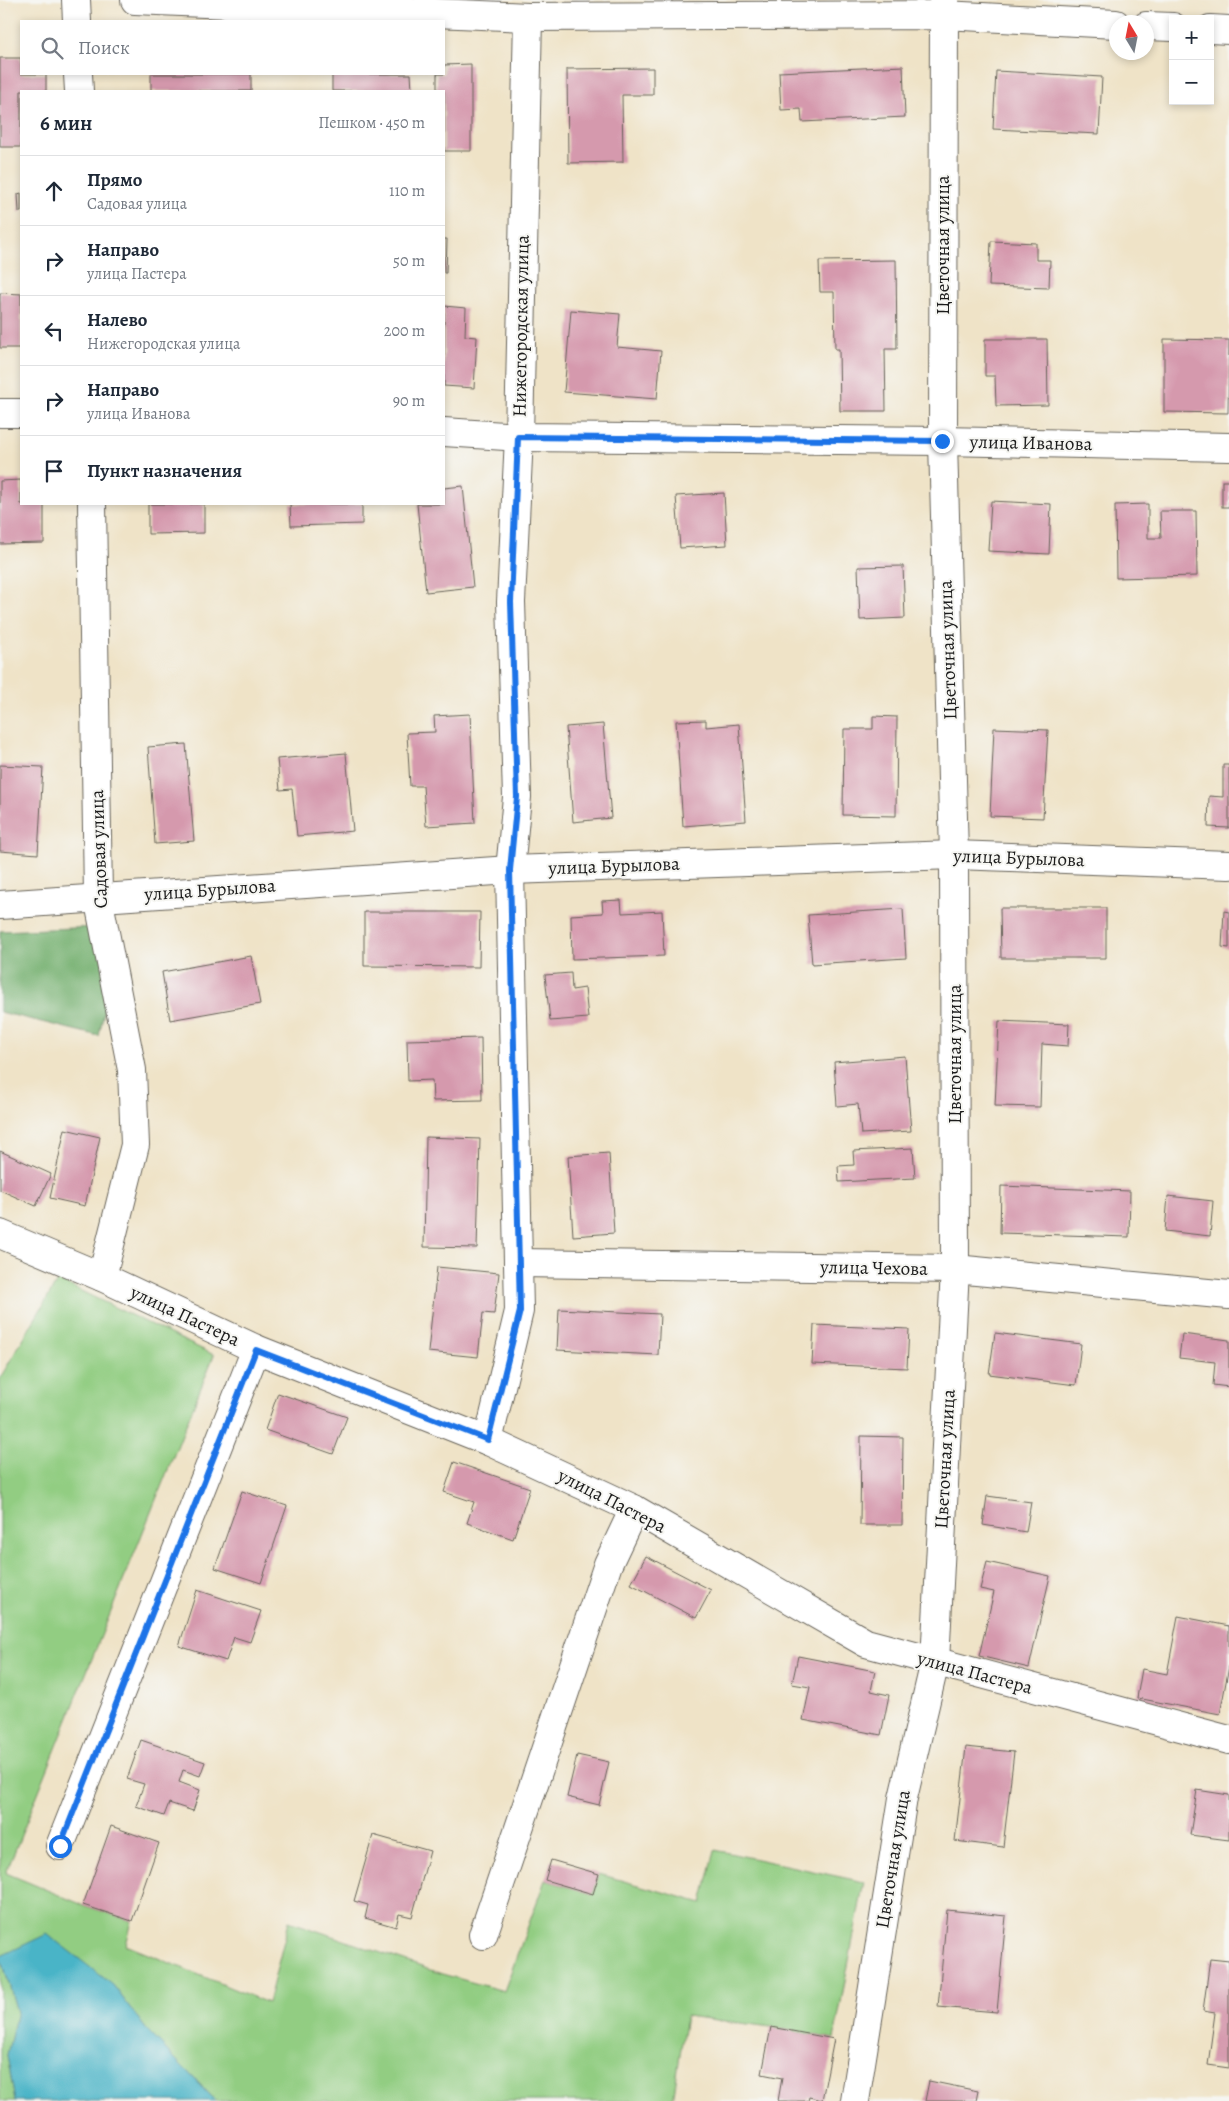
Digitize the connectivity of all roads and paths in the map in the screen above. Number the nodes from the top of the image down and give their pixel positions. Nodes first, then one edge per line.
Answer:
1 (76, 0) edge
2 (135, 0) edge
3 (944, 8) edge
4 (528, 17) junction
5 (77, 20) edge
6 (1109, 23) edge
7 (1154, 26) edge
8 (1169, 27) edge
9 (1214, 29) edge
10 (1229, 30) edge
11 (78, 75) edge
12 (79, 90) edge
13 (20, 412) edge
14 (0, 413) edge
15 (445, 432) edge
16 (518, 437) junction
17 (942, 441) junction
18 (1229, 447) edge
19 (92, 505) edge
20 (954, 855) junction
21 (1229, 865) edge
22 (510, 870) junction
23 (98, 897) junction
24 (0, 905) edge
25 (0, 1234) edge
26 (518, 1263) junction
27 (955, 1269) junction
28 (102, 1277) junction
29 (1229, 1295) edge
30 (256, 1350) junction
31 (488, 1440) junction
32 (634, 1509) junction
33 (935, 1662) junction
34 (1229, 1740) edge
35 (60, 1846) dead end
36 (483, 1935) dead end
37 (855, 2101) edge

1 - 5 street
2 - 4 street
3 - 4 street
3 - 6 street
3 - 17 street, Цветочная улица
4 - 16 street, Нижегородская улица
7 - 8 street
9 - 10 street
11 - 12 street
13 - 14 street
15 - 16 street, улица Иванова
16 - 17 street, улица Иванова
16 - 22 street, Нижегородская улица
17 - 18 street, улица Иванова
17 - 20 street, Цветочная улица
19 - 23 street, Садовая улица
20 - 21 street, улица Бурылова
20 - 22 street, улица Бурылова
20 - 27 street, Цветочная улица
22 - 23 street, улица Бурылова
22 - 26 street, Нижегородская улица
23 - 24 street, улица Бурылова
23 - 28 street, Садовая улица
25 - 28 street, улица Пастера
26 - 27 street, улица Чехова
26 - 31 street, Нижегородская улица
27 - 29 street, улица Чехова
27 - 33 street, Цветочная улица
28 - 30 street, улица Пастера
30 - 31 street, улица Пастера
30 - 35 street
31 - 32 street, улица Пастера
32 - 33 street, улица Пастера
32 - 36 street
33 - 34 street, улица Пастера
33 - 37 street, Цветочная улица

